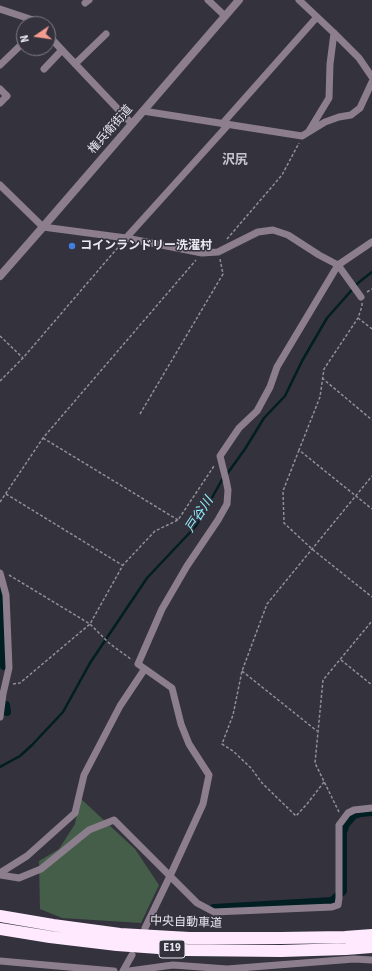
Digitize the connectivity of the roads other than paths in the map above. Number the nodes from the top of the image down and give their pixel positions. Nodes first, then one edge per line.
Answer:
1 (208, 0) edge
2 (239, 0) edge
3 (299, 0) edge
4 (0, 9) edge
5 (21, 16) edge
6 (224, 16) junction
7 (317, 17) junction
8 (334, 33) junction
9 (106, 34) dead end
10 (56, 44) edge
11 (16, 50) edge
12 (62, 50) junction
13 (76, 64) junction
14 (0, 65) edge
15 (44, 69) dead end
16 (372, 77) edge
17 (372, 82) edge
18 (0, 89) edge
19 (0, 103) edge
20 (143, 111) junction
21 (132, 124) junction
22 (225, 124) junction
23 (305, 135) junction
24 (0, 185) edge
25 (43, 228) junction
26 (126, 238) junction
27 (372, 242) edge
28 (338, 265) junction
29 (0, 276) edge
30 (361, 297) road end
31 (3, 572) edge
32 (144, 670) junction
33 (3, 676) edge
34 (0, 717) edge
35 (372, 808) edge
36 (0, 874) edge
37 (170, 876) junction
38 (0, 916) edge
39 (145, 928) dead end
40 (0, 929) edge
41 (372, 935) edge
42 (372, 947) edge
43 (132, 955) dead end
44 (372, 960) edge
45 (0, 961) edge
46 (114, 971) edge
47 (123, 971) edge
48 (129, 971) edge

1 - 6 street
2 - 6 street, 権兵衛街道
3 - 7 street
4 - 5 street
6 - 20 street, 権兵衛街道
7 - 8 street
7 - 22 street
8 - 16 street
8 - 23 street
9 - 13 street
10 - 12 street
11 - 14 street
12 - 13 street
12 - 15 street
13 - 21 street
17 - 23 street
18 - 19 street
20 - 21 street, 権兵衛街道
20 - 22 street
21 - 25 street, 権兵衛街道
22 - 23 street
22 - 26 street
24 - 25 street
25 - 26 street
25 - 29 street, 権兵衛街道
26 - 28 street
27 - 28 street
28 - 30 street
28 - 32 street
31 - 33 street
32 - 36 street
32 - 37 street
33 - 34 street
35 - 37 street
36 - 37 street
37 - 39 street
38 - 41 highway, 中央自動車道 / E19
40 - 42 highway, E19
43 - 47 street
44 - 48 street
45 - 46 street

